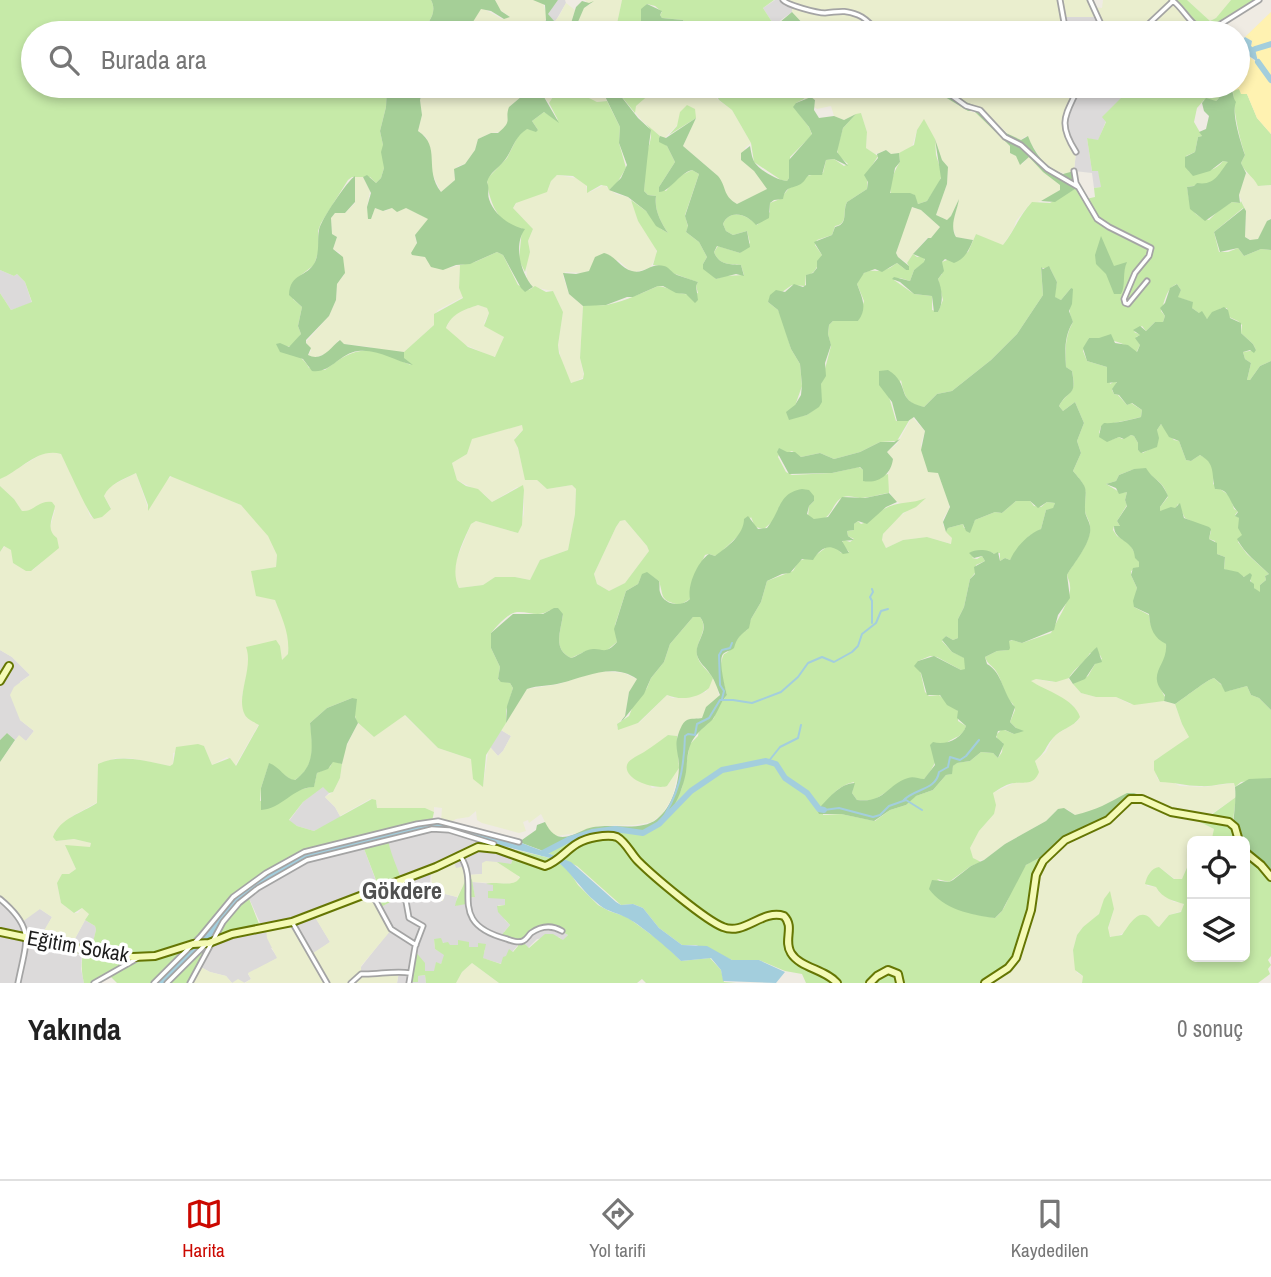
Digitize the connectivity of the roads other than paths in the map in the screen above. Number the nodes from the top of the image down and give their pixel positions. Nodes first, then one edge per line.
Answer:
1 (783, 0) edge
2 (1060, 0) edge
3 (1090, 0) edge
4 (1172, 0) edge
5 (1259, 0) edge
6 (869, 21) edge
7 (1064, 21) edge
8 (1100, 21) edge
9 (1151, 21) edge
10 (1192, 21) edge
11 (1226, 21) edge
12 (955, 98) edge
13 (1073, 98) edge
14 (1076, 152) dead end
15 (1074, 170) dead end
16 (1078, 187) junction
17 (1147, 281) dead end
18 (9, 666) dead end
19 (0, 681) edge
20 (1238, 836) edge
21 (494, 841) junction
22 (519, 842) dead end
23 (460, 855) junction
24 (1250, 856) edge
25 (273, 874) junction
26 (1271, 877) edge
27 (402, 880) junction
28 (371, 892) junction
29 (0, 899) edge
30 (292, 922) junction
31 (562, 931) dead end
32 (0, 932) edge
33 (27, 937) junction
34 (202, 943) junction
35 (416, 945) junction
36 (139, 957) junction
37 (410, 973) junction
38 (18, 983) edge
39 (94, 983) edge
40 (154, 983) edge
41 (167, 983) edge
42 (190, 983) edge
43 (327, 983) edge
44 (351, 983) edge
45 (409, 983) edge
46 (837, 983) edge
47 (870, 983) edge
48 (900, 983) edge
49 (985, 983) edge

1 - 6 street
2 - 7 street
3 - 8 street
4 - 9 street
4 - 10 street
5 - 11 street
12 - 16 street
13 - 14 street
15 - 16 street
16 - 17 street
18 - 19 street
20 - 49 street
21 - 22 street
21 - 23 street, Eğitim Sokak
21 - 25 street
21 - 25 street
21 - 46 street
23 - 27 street, Eğitim Sokak
23 - 31 street
24 - 26 street
25 - 34 street
25 - 34 street
27 - 28 street, Eğitim Sokak
27 - 35 street
28 - 30 street, Eğitim Sokak
28 - 35 street
29 - 33 street
30 - 34 street, Eğitim Sokak
30 - 43 street
32 - 33 street, Eğitim Sokak
33 - 36 street, Eğitim Sokak
33 - 38 street
34 - 36 street, Eğitim Sokak
34 - 40 street
34 - 41 street
34 - 42 street
35 - 37 street
36 - 39 street
37 - 44 street
37 - 45 street
47 - 48 street

